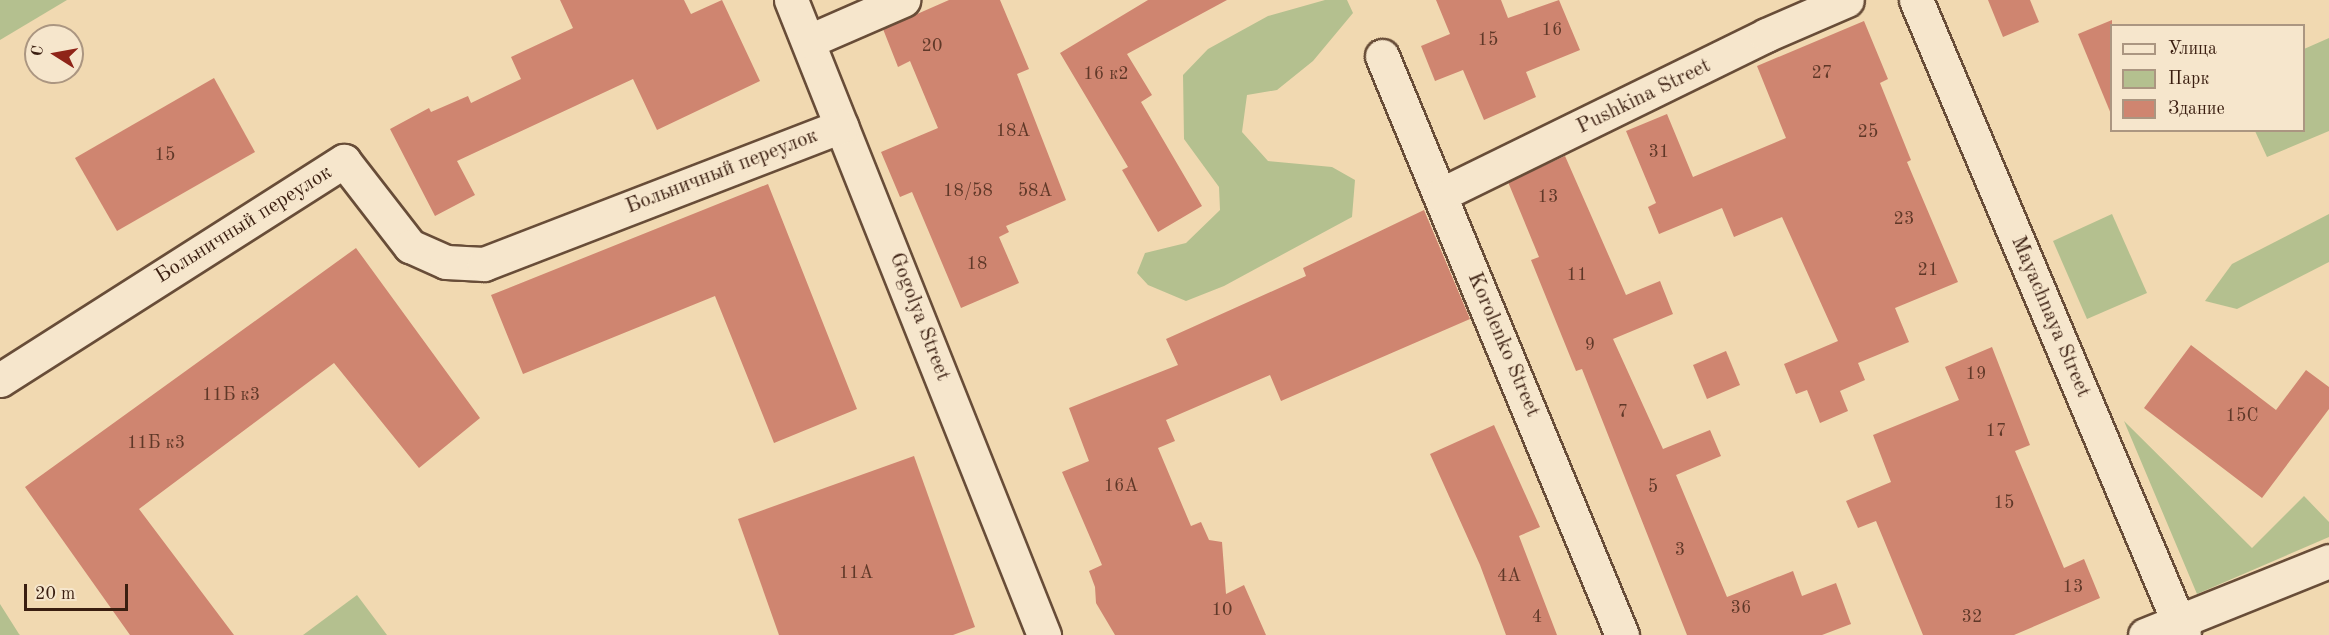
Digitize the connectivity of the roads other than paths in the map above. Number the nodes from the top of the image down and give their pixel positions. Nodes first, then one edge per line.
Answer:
1 (790, 0) edge
2 (903, 0) edge
3 (1847, 0) edge
4 (1916, 0) edge
5 (809, 41) junction
6 (1382, 56) dead end
7 (841, 126) junction
8 (1440, 195) junction
9 (0, 380) edge
10 (2329, 561) edge
11 (2181, 629) edge
12 (1044, 635) edge
13 (1622, 635) edge
14 (2145, 635) edge

1 - 5 street, Gogolya Street
2 - 5 street
3 - 8 street, Pushkina Street
4 - 11 street, Mayachnaya Street
5 - 7 street, Gogolya Street
6 - 8 street, Korolenko Street
7 - 9 street, Больничный переулок
7 - 12 street, Gogolya Street
8 - 13 street, Korolenko Street
10 - 11 street
11 - 14 street

